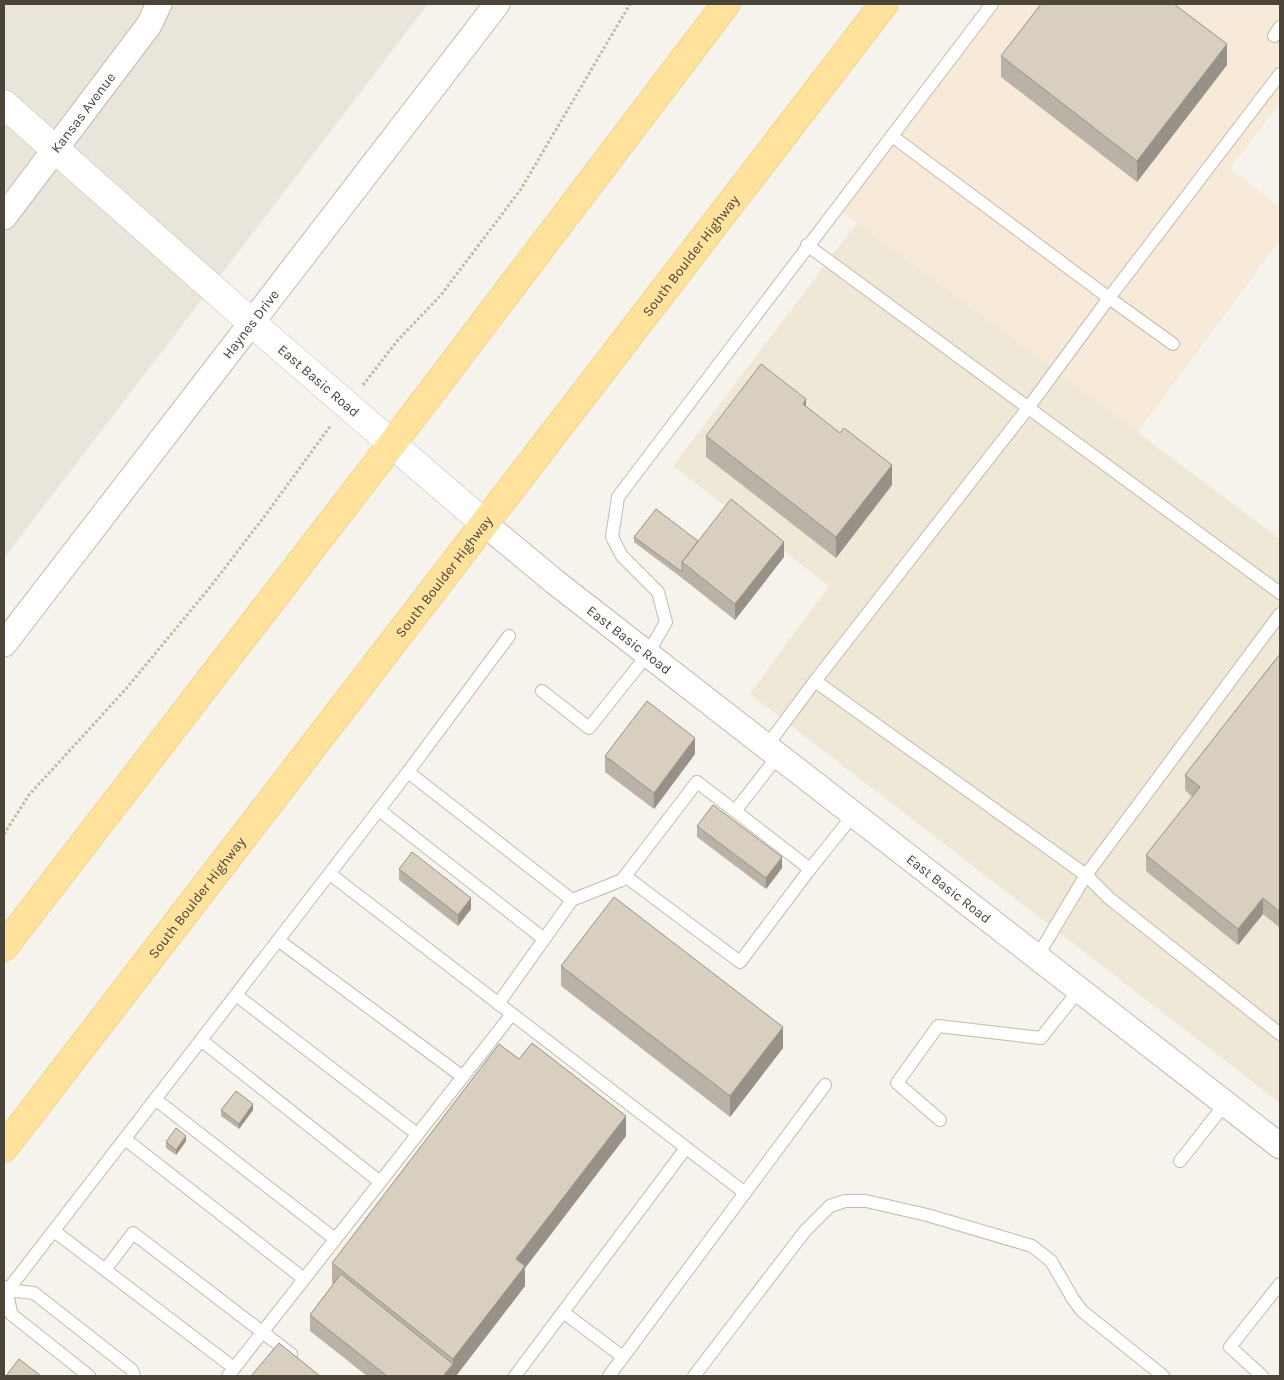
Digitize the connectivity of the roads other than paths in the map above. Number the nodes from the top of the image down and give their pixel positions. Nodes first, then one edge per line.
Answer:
1 (159, 4) edge
2 (497, 4) edge
3 (726, 4) edge
4 (884, 4) edge
5 (992, 4) edge
6 (1280, 74) edge
7 (4, 104) edge
8 (892, 136) junction
9 (56, 150) junction
10 (4, 217) edge
11 (807, 245) junction
12 (1109, 298) junction
13 (252, 323) junction
14 (1173, 344) dead end
15 (1028, 408) junction
16 (392, 444) junction
17 (485, 524) junction
18 (1280, 593) edge
19 (1280, 614) edge
20 (509, 636) dead end
21 (4, 644) edge
22 (648, 655) junction
23 (816, 681) junction
24 (542, 691) dead end
25 (772, 751) junction
26 (408, 772) junction
27 (379, 810) junction
28 (735, 811) junction
29 (854, 814) junction
30 (810, 869) junction
31 (330, 874) junction
32 (1086, 875) junction
33 (625, 876) junction
34 (572, 900) junction
35 (544, 939) junction
36 (278, 940) junction
37 (4, 946) edge
38 (1037, 957) junction
39 (1079, 990) junction
40 (236, 995) junction
41 (498, 1004) junction
42 (512, 1014) junction
43 (1280, 1034) edge
44 (201, 1040) junction
45 (463, 1077) junction
46 (825, 1085) dead end
47 (155, 1099) junction
48 (1225, 1104) junction
49 (940, 1120) dead end
50 (417, 1134) junction
51 (125, 1139) junction
52 (1280, 1146) edge
53 (4, 1148) edge
54 (686, 1148) junction
55 (1180, 1161) dead end
56 (380, 1182) junction
57 (745, 1194) junction
58 (54, 1231) junction
59 (335, 1239) junction
60 (106, 1270) junction
61 (304, 1279) junction
62 (1280, 1284) edge
63 (5, 1291) edge
64 (563, 1312) junction
65 (262, 1332) junction
66 (622, 1357) junction
67 (298, 1360) edge
68 (231, 1372) edge
69 (89, 1376) edge
70 (134, 1376) edge
71 (515, 1376) edge
72 (609, 1376) edge
73 (694, 1376) edge
74 (1163, 1376) edge
75 (1262, 1376) edge

1 - 9 street, Kansas Avenue
2 - 13 street, Haynes Drive
3 - 16 main road
4 - 17 main road, South Boulder Highway
5 - 8 lane
6 - 12 lane
7 - 9 street, East Basic Road
8 - 11 lane
8 - 12 lane
9 - 10 street, Kansas Avenue
9 - 13 street, East Basic Road
11 - 15 lane
11 - 22 lane
12 - 14 lane
12 - 15 lane
13 - 16 street, East Basic Road
13 - 21 street, Haynes Drive
15 - 18 lane
15 - 23 lane
16 - 17 street, East Basic Road
16 - 37 main road
17 - 22 street, East Basic Road
17 - 53 main road, South Boulder Highway
19 - 32 lane
20 - 26 lane
22 - 24 lane
22 - 25 street, East Basic Road
23 - 25 lane
23 - 32 lane
25 - 28 lane
25 - 29 street, East Basic Road
26 - 27 lane
26 - 34 lane
27 - 31 lane
27 - 35 lane
28 - 30 lane
28 - 33 lane
29 - 30 lane
29 - 38 street, East Basic Road
30 - 33 lane
31 - 36 lane
31 - 41 lane
32 - 38 lane
32 - 43 lane
33 - 34 lane
34 - 35 lane
35 - 41 lane
36 - 40 lane
36 - 45 lane
38 - 39 street, East Basic Road
39 - 48 street, East Basic Road
39 - 49 lane
40 - 44 lane
40 - 50 lane
41 - 42 lane
42 - 45 lane
42 - 54 lane
44 - 47 lane
44 - 56 lane
45 - 50 lane
46 - 57 lane
47 - 51 lane
47 - 59 lane
48 - 52 street, East Basic Road
48 - 55 lane
50 - 56 lane
51 - 58 lane
51 - 61 lane
54 - 57 lane
54 - 64 lane
56 - 59 lane
57 - 66 lane
58 - 60 lane
58 - 63 lane
59 - 61 lane
60 - 65 lane
60 - 68 lane
61 - 65 lane
62 - 75 lane
63 - 69 lane
63 - 70 lane
64 - 66 lane
64 - 71 lane
65 - 67 lane
65 - 68 lane
66 - 72 lane
73 - 74 lane

